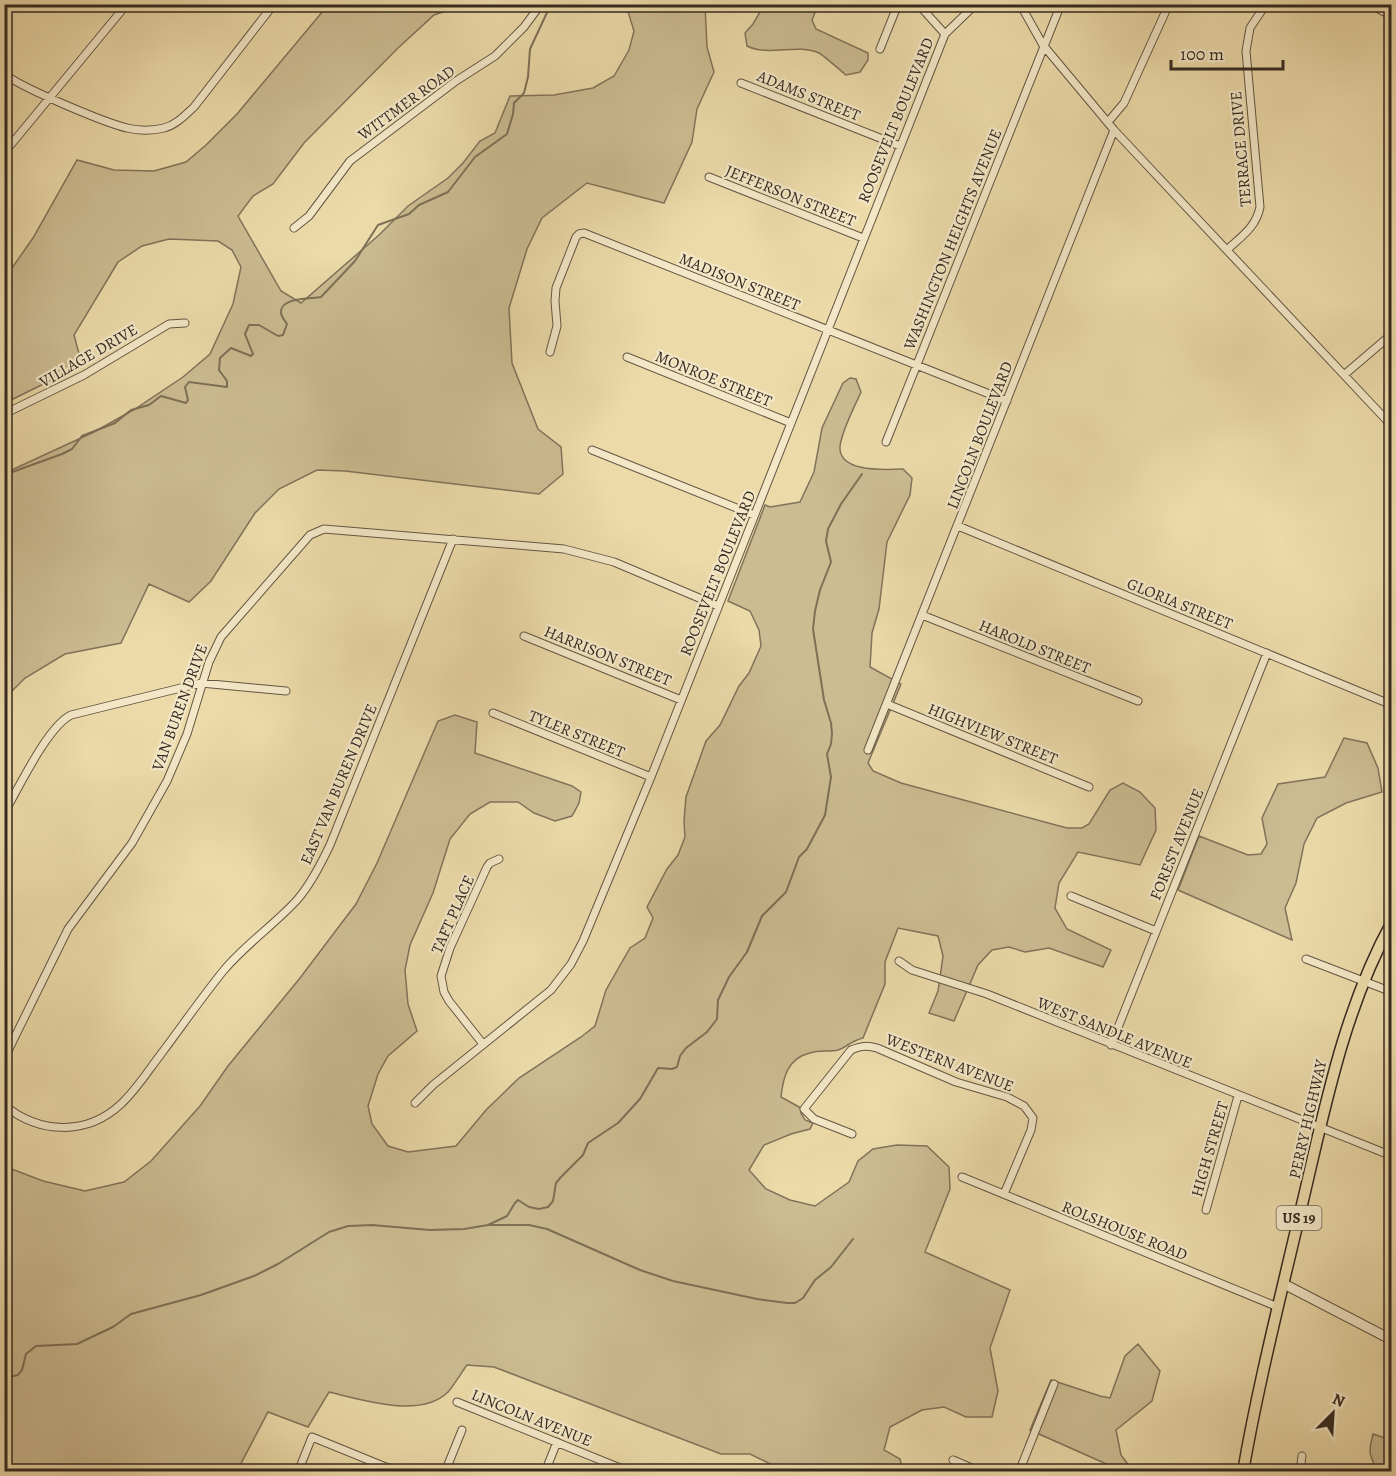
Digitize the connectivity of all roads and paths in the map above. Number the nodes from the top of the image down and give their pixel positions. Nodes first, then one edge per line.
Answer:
1 (8, 4) edge
2 (127, 4) edge
3 (274, 4) edge
4 (541, 4) edge
5 (898, 4) edge
6 (918, 4) edge
7 (976, 4) edge
8 (1020, 4) edge
9 (1061, 4) edge
10 (1169, 4) edge
11 (1266, 4) edge
12 (1369, 4) edge
13 (4, 12) edge
14 (1392, 16) edge
15 (945, 34) junction
16 (1043, 45) junction
17 (880, 49) dead end
18 (4, 73) edge
19 (741, 82) dead end
20 (51, 98) junction
21 (1108, 122) junction
22 (1114, 130) junction
23 (900, 146) junction
24 (4, 153) edge
25 (709, 177) dead end
26 (294, 228) dead end
27 (863, 238) junction
28 (1228, 249) junction
29 (185, 323) dead end
30 (828, 331) junction
31 (1392, 334) edge
32 (550, 352) dead end
33 (627, 357) dead end
34 (916, 365) junction
35 (1344, 375) junction
36 (1007, 401) junction
37 (4, 414) edge
38 (791, 423) junction
39 (1392, 426) edge
40 (886, 442) dead end
41 (592, 450) dead end
42 (754, 515) junction
43 (958, 526) junction
44 (453, 539) junction
45 (718, 606) junction
46 (922, 615) junction
47 (524, 636) dead end
48 (1267, 653) junction
49 (201, 683) junction
50 (286, 691) dead end
51 (681, 700) junction
52 (1138, 701) dead end
53 (887, 704) junction
54 (1392, 705) edge
55 (494, 713) dead end
56 (868, 750) dead end
57 (651, 777) junction
58 (1089, 787) dead end
59 (4, 813) edge
60 (499, 859) dead end
61 (1071, 896) dead end
62 (1392, 922) edge
63 (1156, 931) junction
64 (1306, 959) dead end
65 (900, 961) dead end
66 (1363, 981) junction
67 (1392, 993) edge
68 (483, 1044) junction
69 (1111, 1045) junction
70 (4, 1059) edge
71 (1238, 1096) junction
72 (415, 1103) dead end
73 (4, 1105) edge
74 (1320, 1128) junction
75 (852, 1134) dead end
76 (1392, 1156) edge
77 (962, 1177) dead end
78 (1004, 1194) junction
79 (1206, 1210) dead end
80 (1284, 1284) junction
81 (1278, 1307) junction
82 (1392, 1340) edge
83 (1054, 1384) dead end
84 (458, 1402) dead end
85 (462, 1430) dead end
86 (557, 1442) junction
87 (1302, 1456) dead end
88 (953, 1460) dead end
89 (298, 1472) edge
90 (398, 1472) edge
91 (445, 1472) edge
92 (545, 1472) edge
93 (630, 1472) edge
94 (981, 1472) edge
95 (1019, 1472) edge
96 (1243, 1472) edge
97 (1300, 1472) edge

1 - 13 street
2 - 20 street
3 - 20 street
4 - 26 street, WITTMER ROAD
5 - 17 street
6 - 15 street
7 - 15 street, ROOSEVELT BOULEVARD
8 - 16 street
9 - 16 street, WASHINGTON HEIGHTS AVENUE
10 - 21 street
11 - 28 street, TERRACE DRIVE
12 - 14 street
15 - 23 street, ROOSEVELT BOULEVARD
16 - 21 street
16 - 34 street, WASHINGTON HEIGHTS AVENUE
18 - 20 street
19 - 23 street, ADAMS STREET
20 - 24 street
21 - 22 street
22 - 28 street
22 - 36 street, LINCOLN BOULEVARD
23 - 27 street, ROOSEVELT BOULEVARD
25 - 27 street, JEFFERSON STREET
27 - 30 street, ROOSEVELT BOULEVARD
28 - 35 street
29 - 37 street, VILLAGE DRIVE
30 - 32 street, MADISON STREET
30 - 34 street, MADISON STREET
30 - 38 street, ROOSEVELT BOULEVARD
31 - 35 street
33 - 38 street, MONROE STREET
34 - 36 street, MADISON STREET
34 - 40 street, WASHINGTON HEIGHTS AVENUE
35 - 39 street
36 - 43 street, LINCOLN BOULEVARD
38 - 42 street, ROOSEVELT BOULEVARD
41 - 42 street
42 - 45 street, ROOSEVELT BOULEVARD
43 - 46 street, LINCOLN BOULEVARD
43 - 48 street, GLORIA STREET
44 - 45 street
44 - 49 street, VAN BUREN DRIVE
44 - 73 street, EAST VAN BUREN DRIVE
45 - 51 street, ROOSEVELT BOULEVARD
46 - 52 street, HAROLD STREET
46 - 53 street, LINCOLN BOULEVARD
47 - 51 street, HARRISON STREET
48 - 54 street, GLORIA STREET
48 - 63 street, FOREST AVENUE
49 - 50 street
49 - 59 street
49 - 70 street, VAN BUREN DRIVE
51 - 57 street, ROOSEVELT BOULEVARD
53 - 56 street, LINCOLN BOULEVARD
53 - 58 street, HIGHVIEW STREET
55 - 57 street, TYLER STREET
57 - 68 street, ROOSEVELT BOULEVARD
60 - 68 street, TAFT PLACE
61 - 63 street
62 - 66 main road, PERRY HIGHWAY / US 19
63 - 69 street, FOREST AVENUE
64 - 66 street
65 - 69 street, WEST SANDLE AVENUE
66 - 67 street
66 - 74 main road, PERRY HIGHWAY / US 19
68 - 72 street, ROOSEVELT BOULEVARD
69 - 71 street, WEST SANDLE AVENUE
71 - 74 street, WEST SANDLE AVENUE
71 - 79 street, HIGH STREET
74 - 76 street, WEST SANDLE AVENUE
74 - 80 main road, PERRY HIGHWAY / US 19
75 - 78 street, WESTERN AVENUE
77 - 78 street, ROLSHOUSE ROAD
78 - 81 street, ROLSHOUSE ROAD
80 - 81 main road, PERRY HIGHWAY / US 19
80 - 82 street
81 - 96 main road, PERRY HIGHWAY / US 19
83 - 95 street
84 - 86 street, LINCOLN AVENUE
85 - 91 street
86 - 92 street
86 - 93 street, LINCOLN AVENUE
87 - 97 street
88 - 94 street
89 - 90 street

